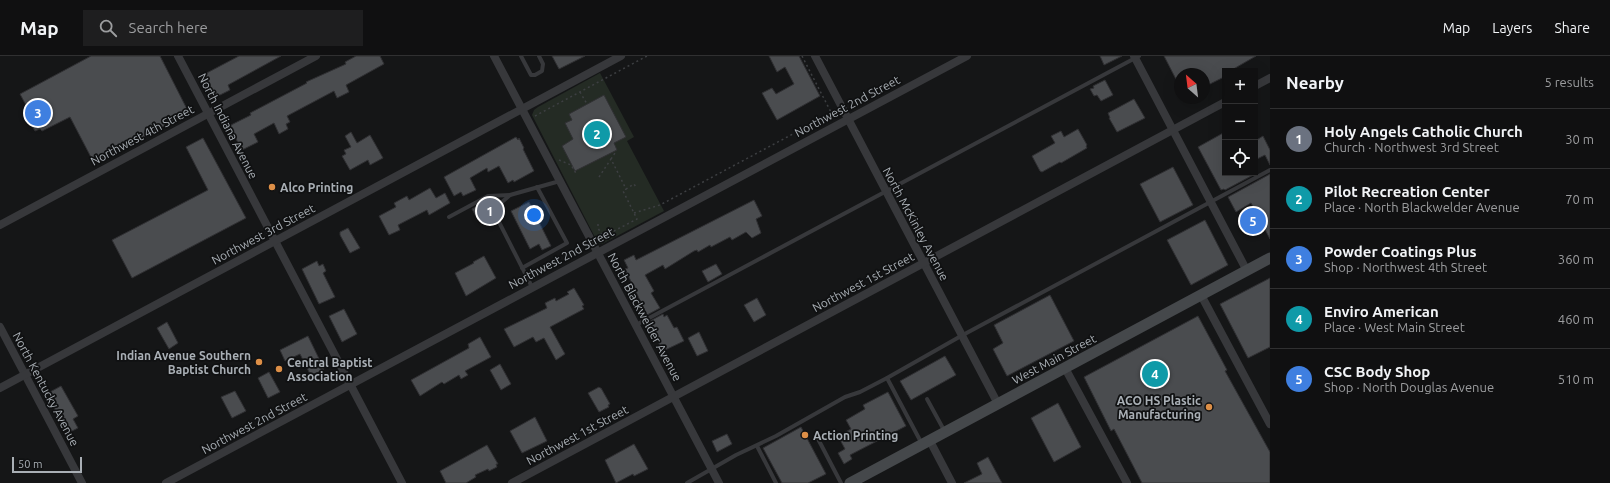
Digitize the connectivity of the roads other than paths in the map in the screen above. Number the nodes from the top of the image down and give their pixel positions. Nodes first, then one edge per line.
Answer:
1 (178, 56) edge
2 (316, 56) edge
3 (494, 56) edge
4 (521, 56) edge
5 (539, 56) edge
6 (621, 56) edge
7 (815, 56) edge
8 (967, 56) edge
9 (1136, 57) edge
10 (1270, 78) edge
11 (1258, 84) edge
12 (1222, 104) edge
13 (522, 109) junction
14 (208, 113) junction
15 (848, 120) junction
16 (1174, 130) junction
17 (1270, 170) edge
18 (560, 181) junction
19 (537, 187) junction
20 (886, 191) junction
21 (510, 195) junction
22 (1210, 202) junction
23 (449, 217) dead end
24 (0, 225) edge
25 (274, 242) junction
26 (597, 253) junction
27 (1270, 258) edge
28 (923, 263) junction
29 (522, 268) junction
30 (1246, 270) junction
31 (532, 287) junction
32 (1201, 295) junction
33 (636, 326) junction
34 (0, 327) edge
35 (961, 336) junction
36 (1065, 368) junction
37 (26, 374) junction
38 (887, 378) junction
39 (350, 385) junction
40 (0, 388) edge
41 (674, 397) junction
42 (927, 399) dead end
43 (998, 404) junction
44 (1270, 424) edge
45 (945, 432) junction
46 (816, 435) dead end
47 (926, 442) junction
48 (756, 446) junction
49 (712, 470) junction
50 (82, 483) edge
51 (166, 483) edge
52 (402, 483) edge
53 (512, 483) edge
54 (687, 483) edge
55 (719, 483) edge
56 (776, 483) edge
57 (841, 483) edge
58 (850, 483) edge
59 (952, 483) edge
60 (1127, 483) edge

1 - 14 street, North Indiana Avenue
2 - 14 street, Northwest 4th Street
3 - 13 street, North Blackwelder Avenue
4 - 5 lane
6 - 13 street, Northwest 3rd Street
7 - 15 street, North McKinley Avenue
8 - 15 street, Northwest 2nd Street
9 - 16 street
9 - 20 lane
10 - 11 street
12 - 16 street, Northwest 1st Street
13 - 18 street, North Blackwelder Avenue
13 - 25 street, Northwest 3rd Street
14 - 24 street, Northwest 4th Street
14 - 25 street, North Indiana Avenue
15 - 20 street, North McKinley Avenue
15 - 26 street, Northwest 2nd Street
16 - 22 street
16 - 28 street, Northwest 1st Street
17 - 22 lane
18 - 19 lane
18 - 26 street, North Blackwelder Avenue
19 - 21 lane
19 - 29 lane
20 - 28 street, North McKinley Avenue
20 - 33 lane
21 - 23 lane
21 - 29 lane
22 - 30 street
22 - 35 lane
25 - 37 street, Northwest 3rd Street
25 - 39 street, North Indiana Avenue
26 - 31 street, Northwest 2nd Street
26 - 33 street, North Blackwelder Avenue
27 - 30 main road, West Main Street
28 - 35 street, North McKinley Avenue
28 - 41 street, Northwest 1st Street
29 - 31 lane
30 - 32 main road, West Main Street
31 - 39 street, Northwest 2nd Street
32 - 36 main road, West Main Street
32 - 44 street
33 - 41 street, North Blackwelder Avenue
34 - 37 street, North Kentucky Avenue
35 - 38 lane
35 - 43 street, North McKinley Avenue
36 - 43 main road, West Main Street
36 - 60 street
37 - 40 street, Northwest 3rd Street
37 - 50 street, North Kentucky Avenue
38 - 47 lane
38 - 48 lane
39 - 51 street, Northwest 2nd Street
39 - 52 street, North Indiana Avenue
41 - 49 street, North Blackwelder Avenue
41 - 53 street, Northwest 1st Street
42 - 45 lane
43 - 45 main road, West Main Street
45 - 47 main road, West Main Street
46 - 57 lane
47 - 58 main road, West Main Street
47 - 59 street
48 - 49 lane
48 - 56 lane
49 - 54 lane
49 - 55 street, North Blackwelder Avenue

